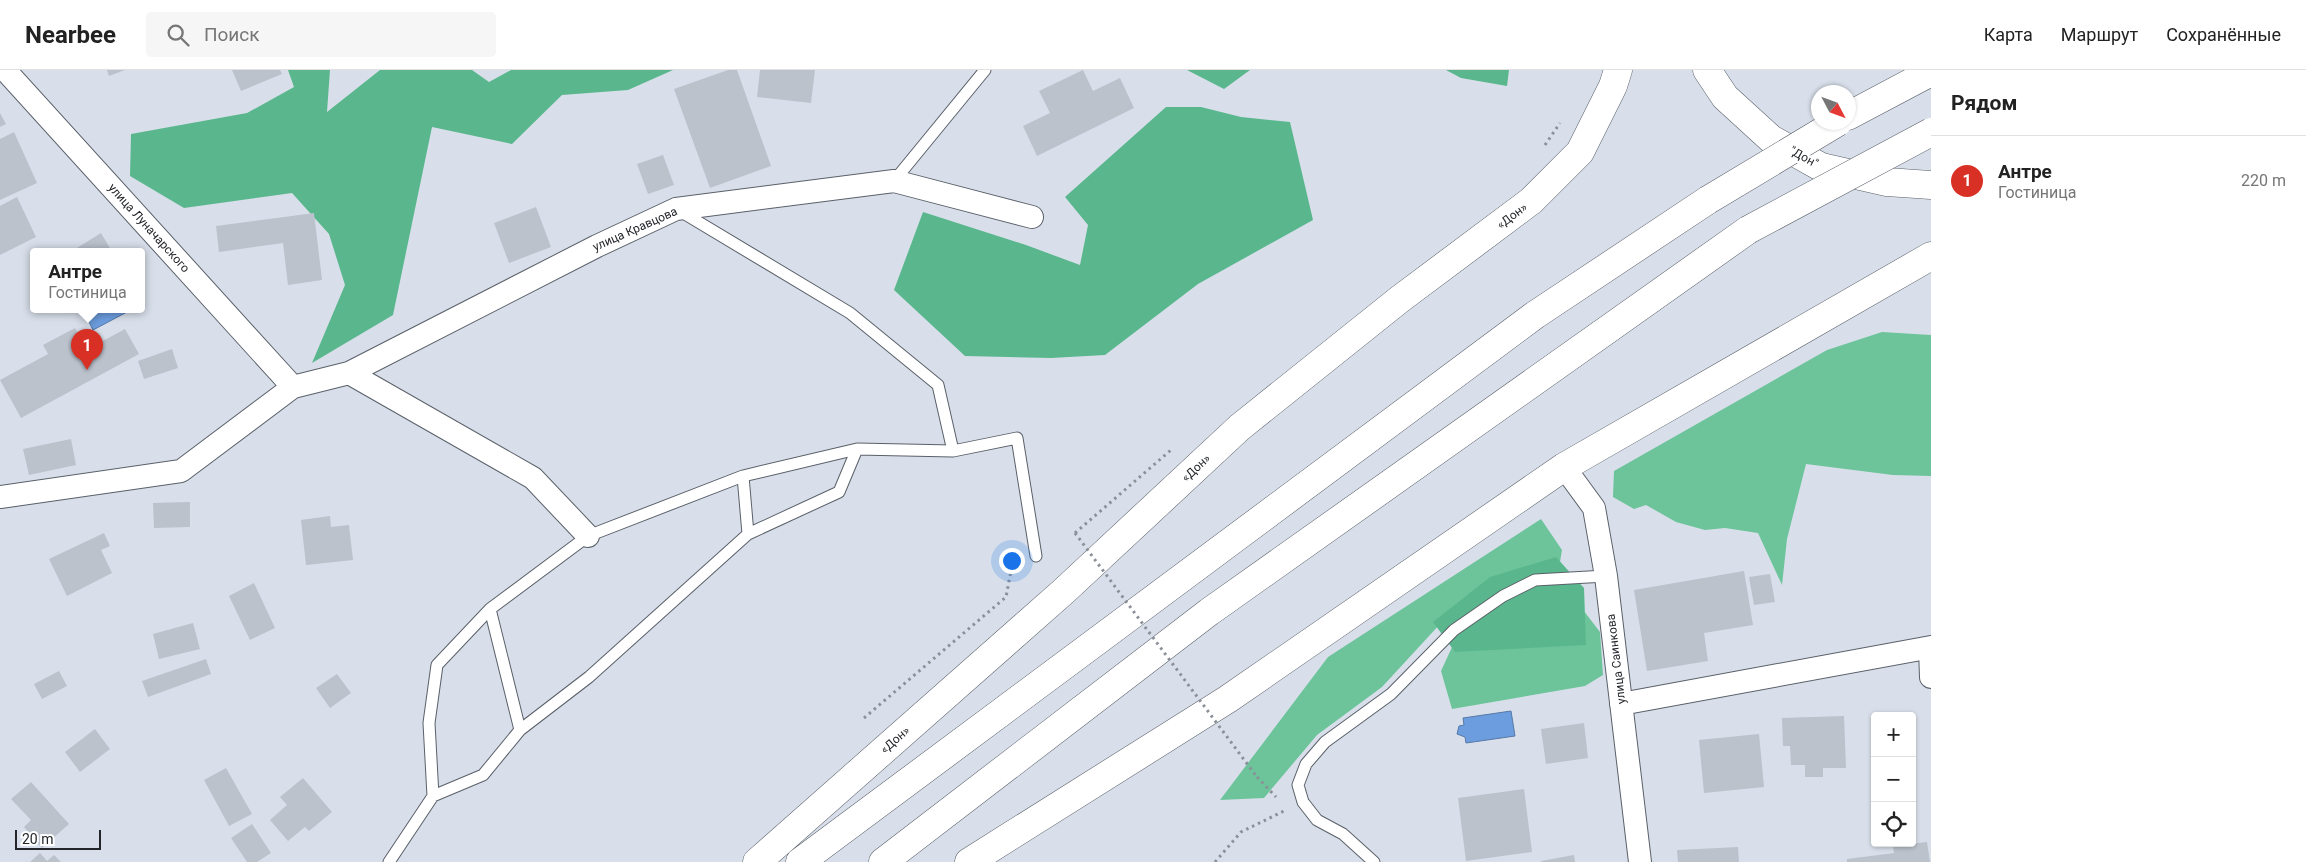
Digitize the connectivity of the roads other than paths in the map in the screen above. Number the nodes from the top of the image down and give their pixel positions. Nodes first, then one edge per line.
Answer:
1 (5, 70) edge
2 (985, 70) edge
3 (1618, 70) edge
4 (1708, 70) edge
5 (1931, 72) edge
6 (1856, 112) edge
7 (1825, 130) edge
8 (1931, 132) edge
9 (894, 181) junction
10 (1931, 185) edge
11 (676, 209) junction
12 (1032, 217) dead end
13 (1931, 256) edge
14 (349, 374) junction
15 (293, 387) junction
16 (857, 450) junction
17 (953, 451) junction
18 (1564, 467) junction
19 (744, 476) junction
20 (0, 497) edge
21 (748, 534) junction
22 (588, 536) junction
23 (1036, 556) dead end
24 (1606, 576) junction
25 (490, 609) junction
26 (1930, 648) edge
27 (1931, 677) edge
28 (1621, 704) junction
29 (520, 730) junction
30 (433, 796) junction
31 (389, 862) edge
32 (757, 862) edge
33 (800, 862) edge
34 (883, 862) edge
35 (969, 862) edge
36 (1374, 862) edge
37 (1640, 862) edge

1 - 15 street, улица Луначарского
2 - 9 lane
3 - 32 highway, «Дон»
4 - 10 highway, "Дон"
5 - 6 highway
7 - 33 highway, bridge
8 - 34 highway, bridge
9 - 11 street, улица Кравцова
9 - 12 street, улица Кравцова
11 - 14 street, улица Кравцова
11 - 17 lane
13 - 18 highway
14 - 15 street, улица Кравцова
14 - 22 street
15 - 20 street
16 - 17 lane
16 - 19 lane
16 - 21 lane
17 - 23 lane
18 - 24 street, улица Саинкова
18 - 35 highway
19 - 21 lane
19 - 22 lane
21 - 29 lane
22 - 25 lane
24 - 28 street, улица Саинкова
24 - 36 lane
25 - 29 lane
25 - 30 lane
26 - 27 street
26 - 28 street
28 - 37 street, улица Саинкова
29 - 30 lane
30 - 31 lane

